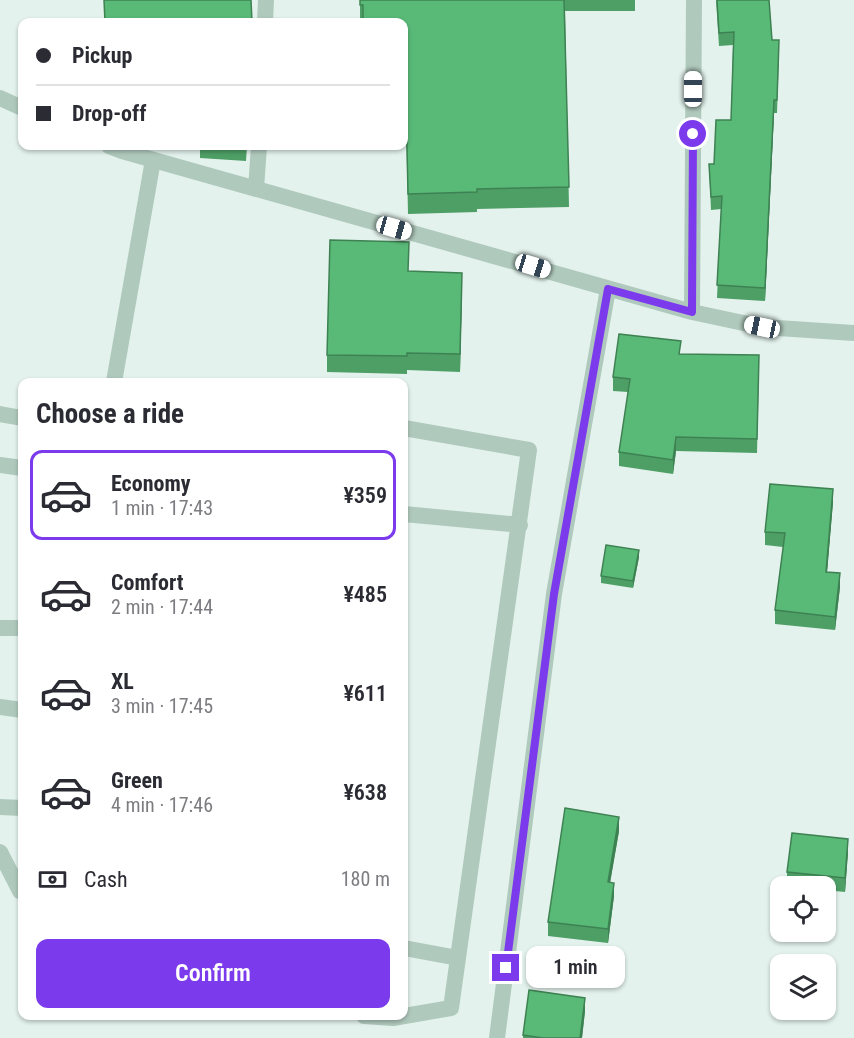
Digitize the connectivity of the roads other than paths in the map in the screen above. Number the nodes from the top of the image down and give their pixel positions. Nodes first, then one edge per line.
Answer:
1 (266, 0) edge
2 (694, 0) edge
3 (265, 18) edge
4 (0, 98) edge
5 (18, 106) edge
6 (122, 150) edge
7 (259, 150) edge
8 (153, 160) junction
9 (256, 189) junction
10 (608, 289) junction
11 (692, 312) junction
12 (854, 333) edge
13 (115, 378) edge
14 (0, 414) edge
15 (18, 417) edge
16 (408, 429) edge
17 (0, 465) edge
18 (18, 467) edge
19 (408, 514) edge
20 (520, 525) junction
21 (0, 628) edge
22 (18, 628) edge
23 (0, 707) edge
24 (18, 709) edge
25 (0, 807) edge
26 (18, 808) edge
27 (0, 852) edge
28 (18, 887) edge
29 (408, 949) edge
30 (458, 958) junction
31 (408, 1015) edge
32 (497, 1038) edge

1 - 3 street
2 - 11 street
4 - 5 street
6 - 8 street
7 - 9 street
8 - 9 street
8 - 13 street
9 - 10 street
10 - 11 street
10 - 32 street
11 - 12 street
14 - 15 street
16 - 20 street
17 - 18 street
19 - 20 street
20 - 30 street
21 - 22 street
23 - 24 street
25 - 26 street
27 - 28 street
29 - 30 street
30 - 31 street

